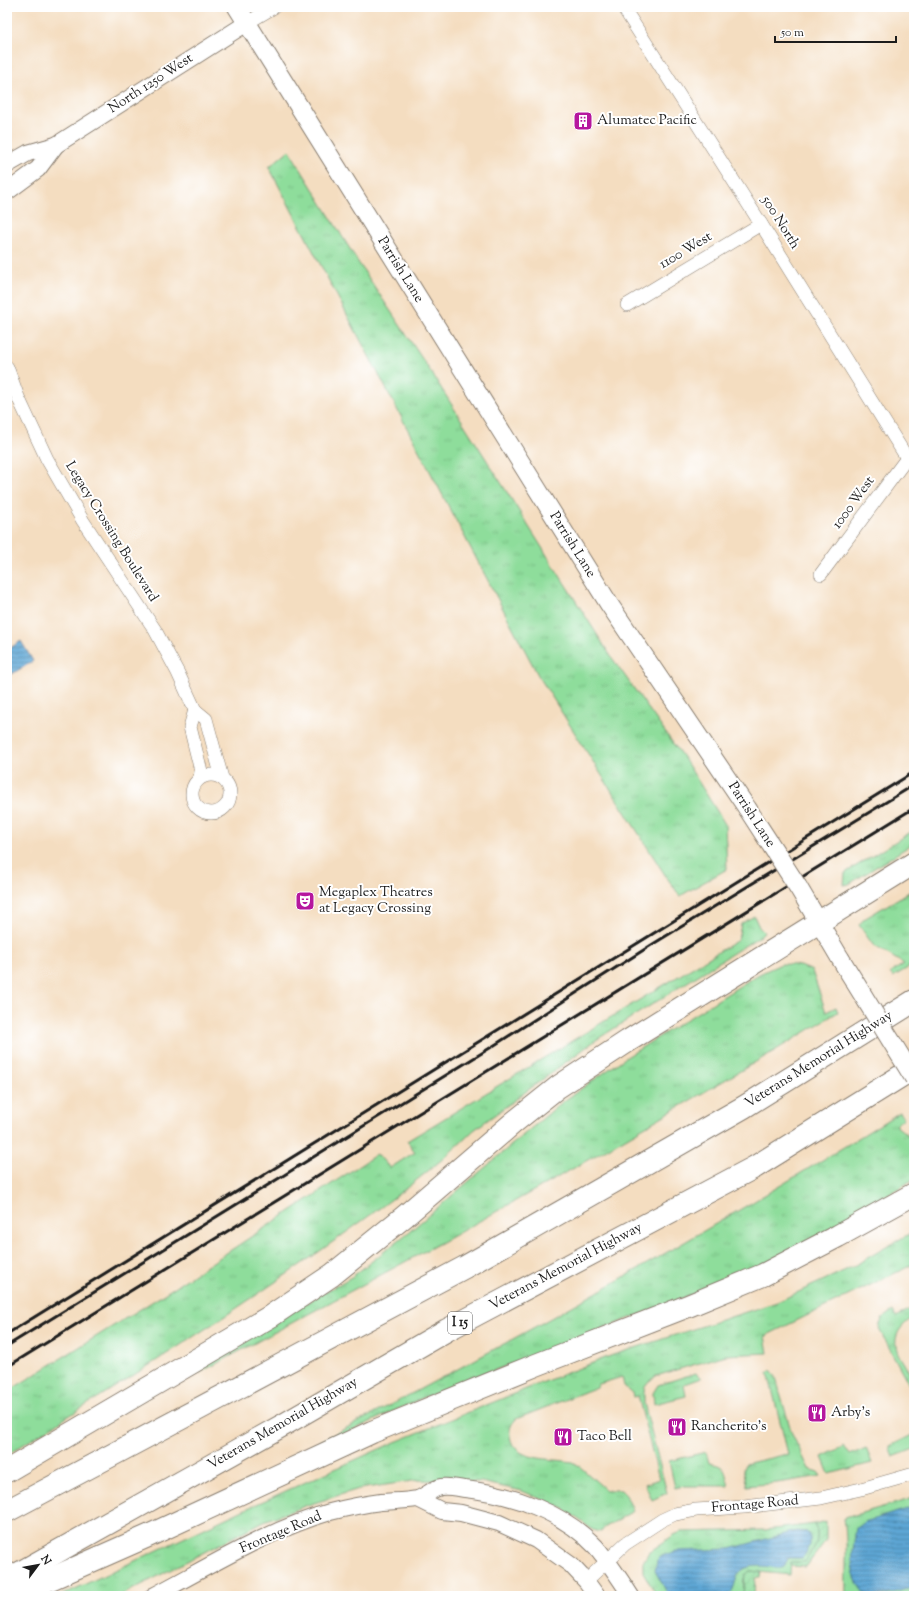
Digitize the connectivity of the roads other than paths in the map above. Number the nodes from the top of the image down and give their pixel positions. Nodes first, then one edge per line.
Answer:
1 (237, 7) edge
2 (274, 7) edge
3 (623, 7) edge
4 (247, 23) junction
5 (56, 146) junction
6 (7, 165) edge
7 (7, 192) edge
8 (761, 224) junction
9 (627, 305) dead end
10 (7, 367) edge
11 (910, 456) edge
12 (821, 574) dead end
13 (195, 710) junction
14 (200, 778) junction
15 (222, 778) junction
16 (914, 863) edge
17 (819, 922) junction
18 (914, 1001) edge
19 (914, 1068) edge
20 (914, 1078) edge
21 (914, 1194) edge
22 (914, 1210) edge
23 (701, 1300) junction
24 (7, 1470) edge
25 (914, 1474) edge
26 (418, 1499) junction
27 (7, 1510) edge
28 (607, 1561) junction
29 (7, 1580) edge
30 (586, 1581) junction
31 (12, 1596) edge
32 (153, 1596) edge
33 (597, 1596) edge
34 (631, 1596) edge

1 - 4 main road, Parrish Lane
2 - 4 street
3 - 8 street, 500 North
4 - 5 street, North 1250 West
4 - 17 main road, Parrish Lane, bridge
5 - 6 street, North 1250 West
5 - 7 street, North 1250 West
8 - 9 street, 1100 West
8 - 11 street, 500 North
10 - 13 street, Legacy Crossing Boulevard
11 - 12 street, 1000 West
13 - 14 street, Legacy Crossing Boulevard
13 - 15 street, Legacy Crossing Boulevard
14 - 15 street
14 - 15 street, Legacy Crossing Boulevard
16 - 17 highway
17 - 20 main road, Parrish Lane, bridge
17 - 24 highway
18 - 27 highway, Veterans Memorial Highway
19 - 29 highway, Veterans Memorial Highway / I 15
21 - 23 highway
22 - 23 highway
23 - 31 highway
25 - 28 street, Frontage Road
26 - 28 street, Frontage Road
26 - 30 street
26 - 32 street, Frontage Road
28 - 30 street, Frontage Road
28 - 34 street
30 - 33 street

